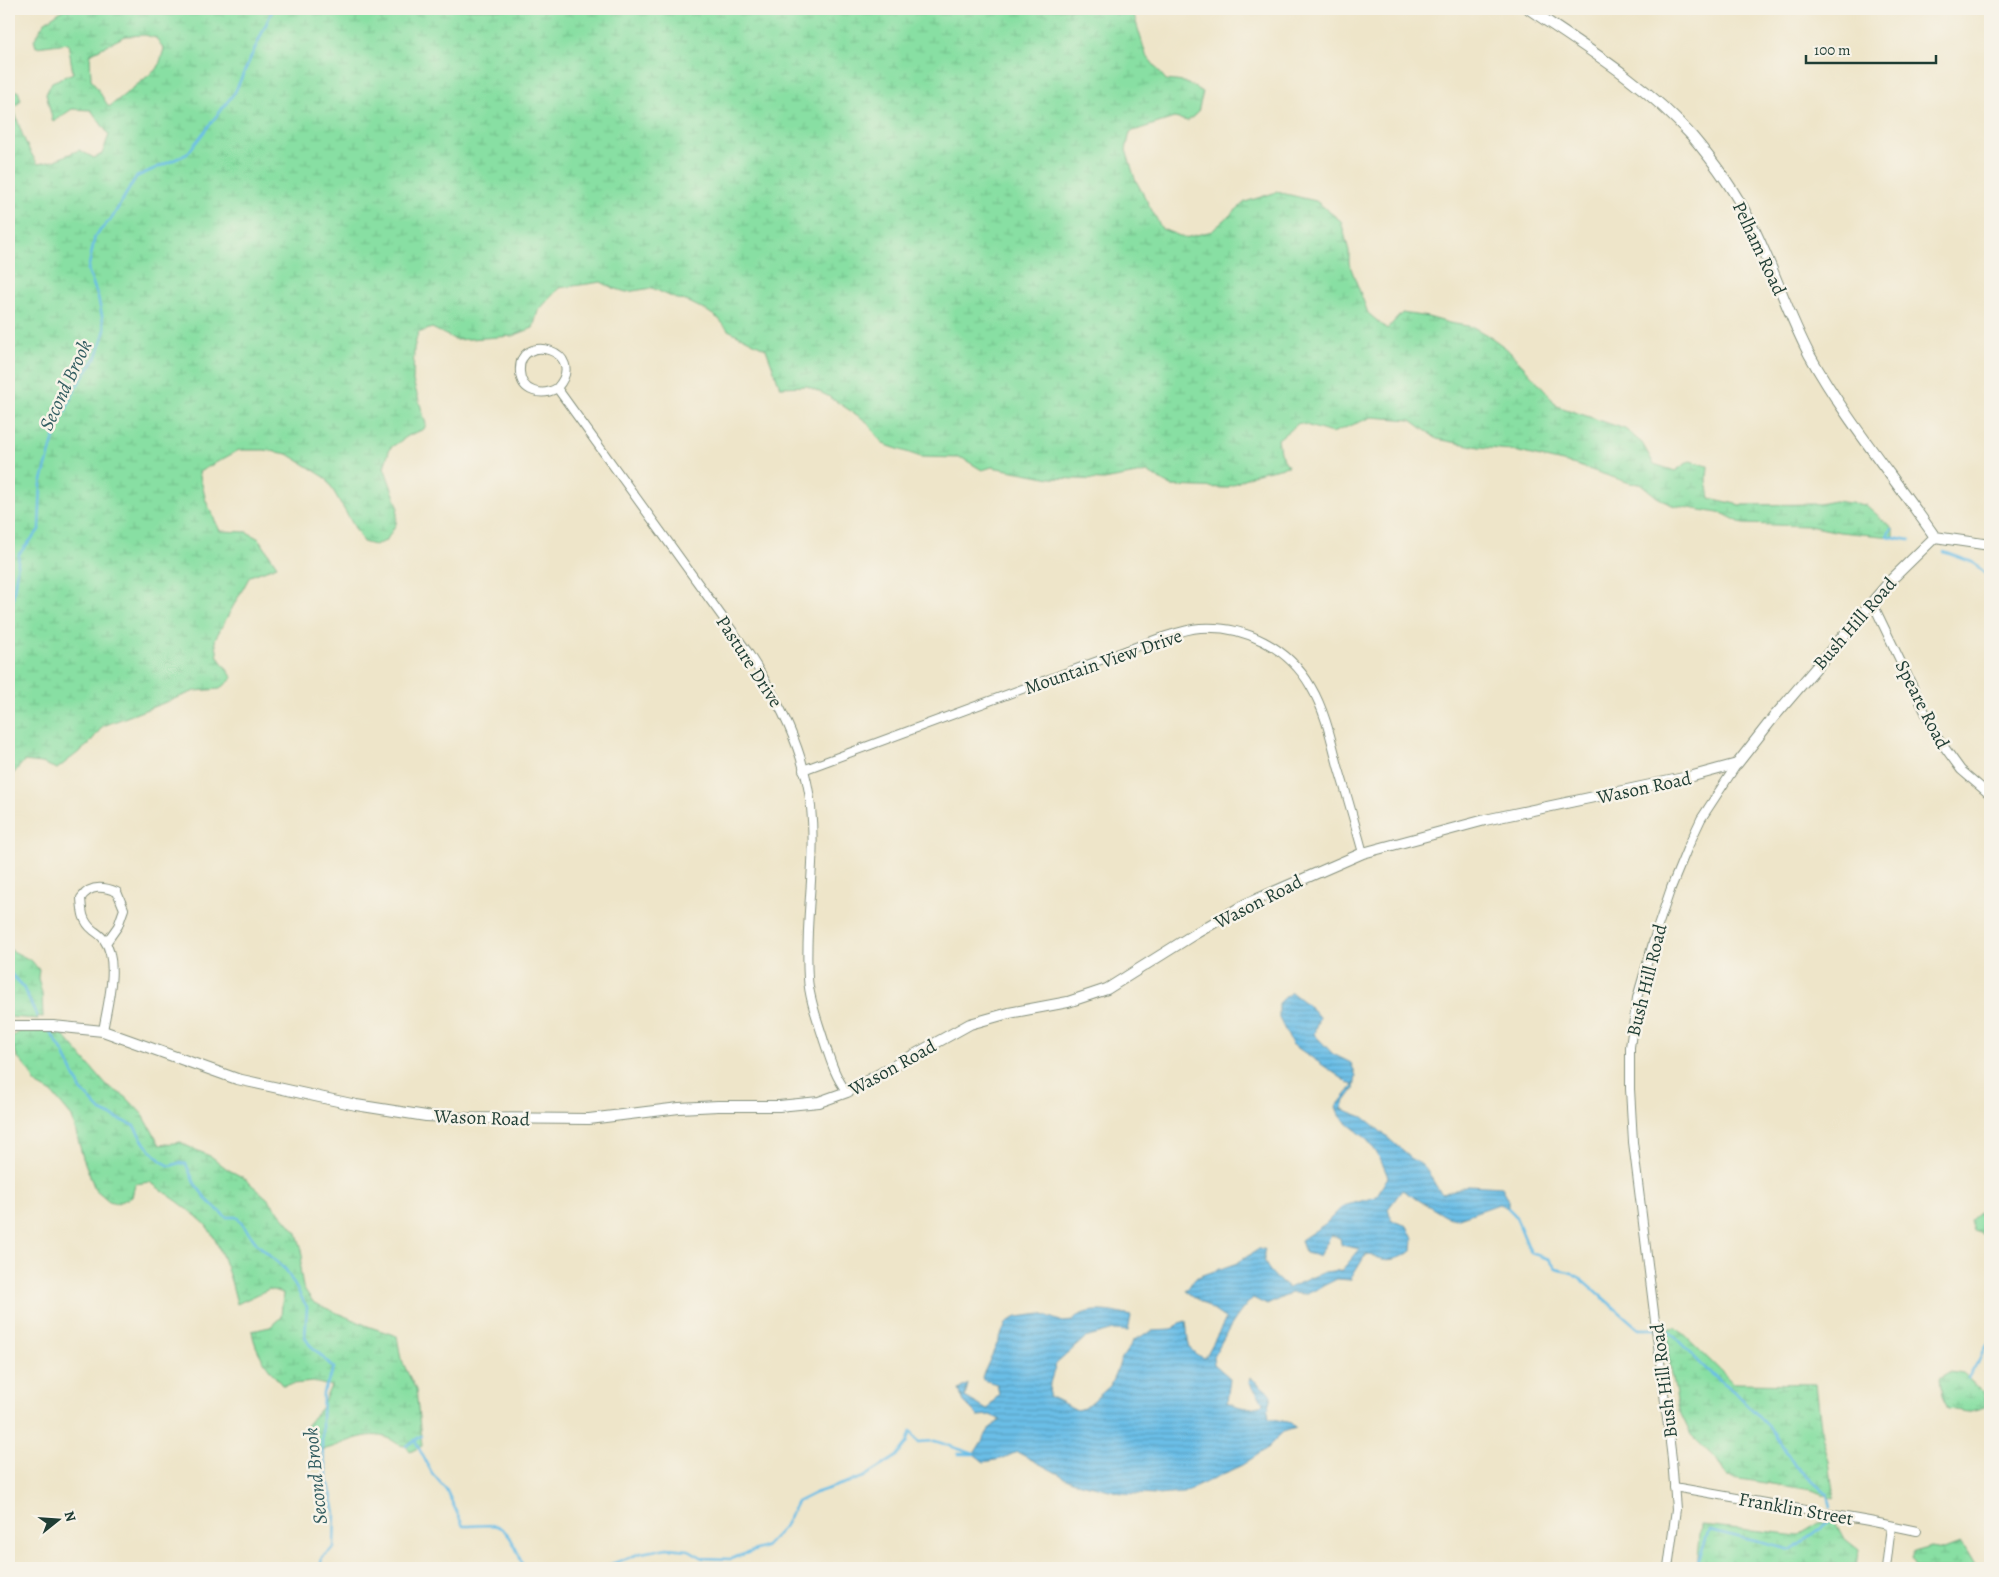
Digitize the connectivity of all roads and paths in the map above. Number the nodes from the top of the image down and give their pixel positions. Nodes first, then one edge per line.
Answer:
1 (1529, 9) edge
2 (557, 388) junction
3 (1935, 538) junction
4 (1990, 545) edge
5 (1872, 602) junction
6 (1737, 764) junction
7 (803, 770) junction
8 (1990, 795) edge
9 (1363, 853) junction
10 (106, 943) junction
11 (9, 1026) edge
12 (103, 1031) junction
13 (847, 1092) junction
14 (1674, 1487) junction
15 (1891, 1526) junction
16 (1917, 1531) dead end
17 (1668, 1568) edge
18 (1886, 1568) edge

1 - 3 street, Pelham Road
2 - 2 street
2 - 7 street, Pasture Drive
3 - 4 street
3 - 5 street, Bush Hill Road
5 - 6 street, Bush Hill Road
5 - 8 street, Speare Road
6 - 9 street, Wason Road
6 - 14 street, Bush Hill Road
7 - 9 street, Mountain View Drive
7 - 13 street, Pasture Drive
9 - 13 street, Wason Road
10 - 10 street
10 - 12 street
11 - 12 street, Wason Road
12 - 13 street, Wason Road
14 - 15 street, Franklin Street
14 - 17 street, Bush Hill Road
15 - 16 street, Franklin Street
15 - 18 street

